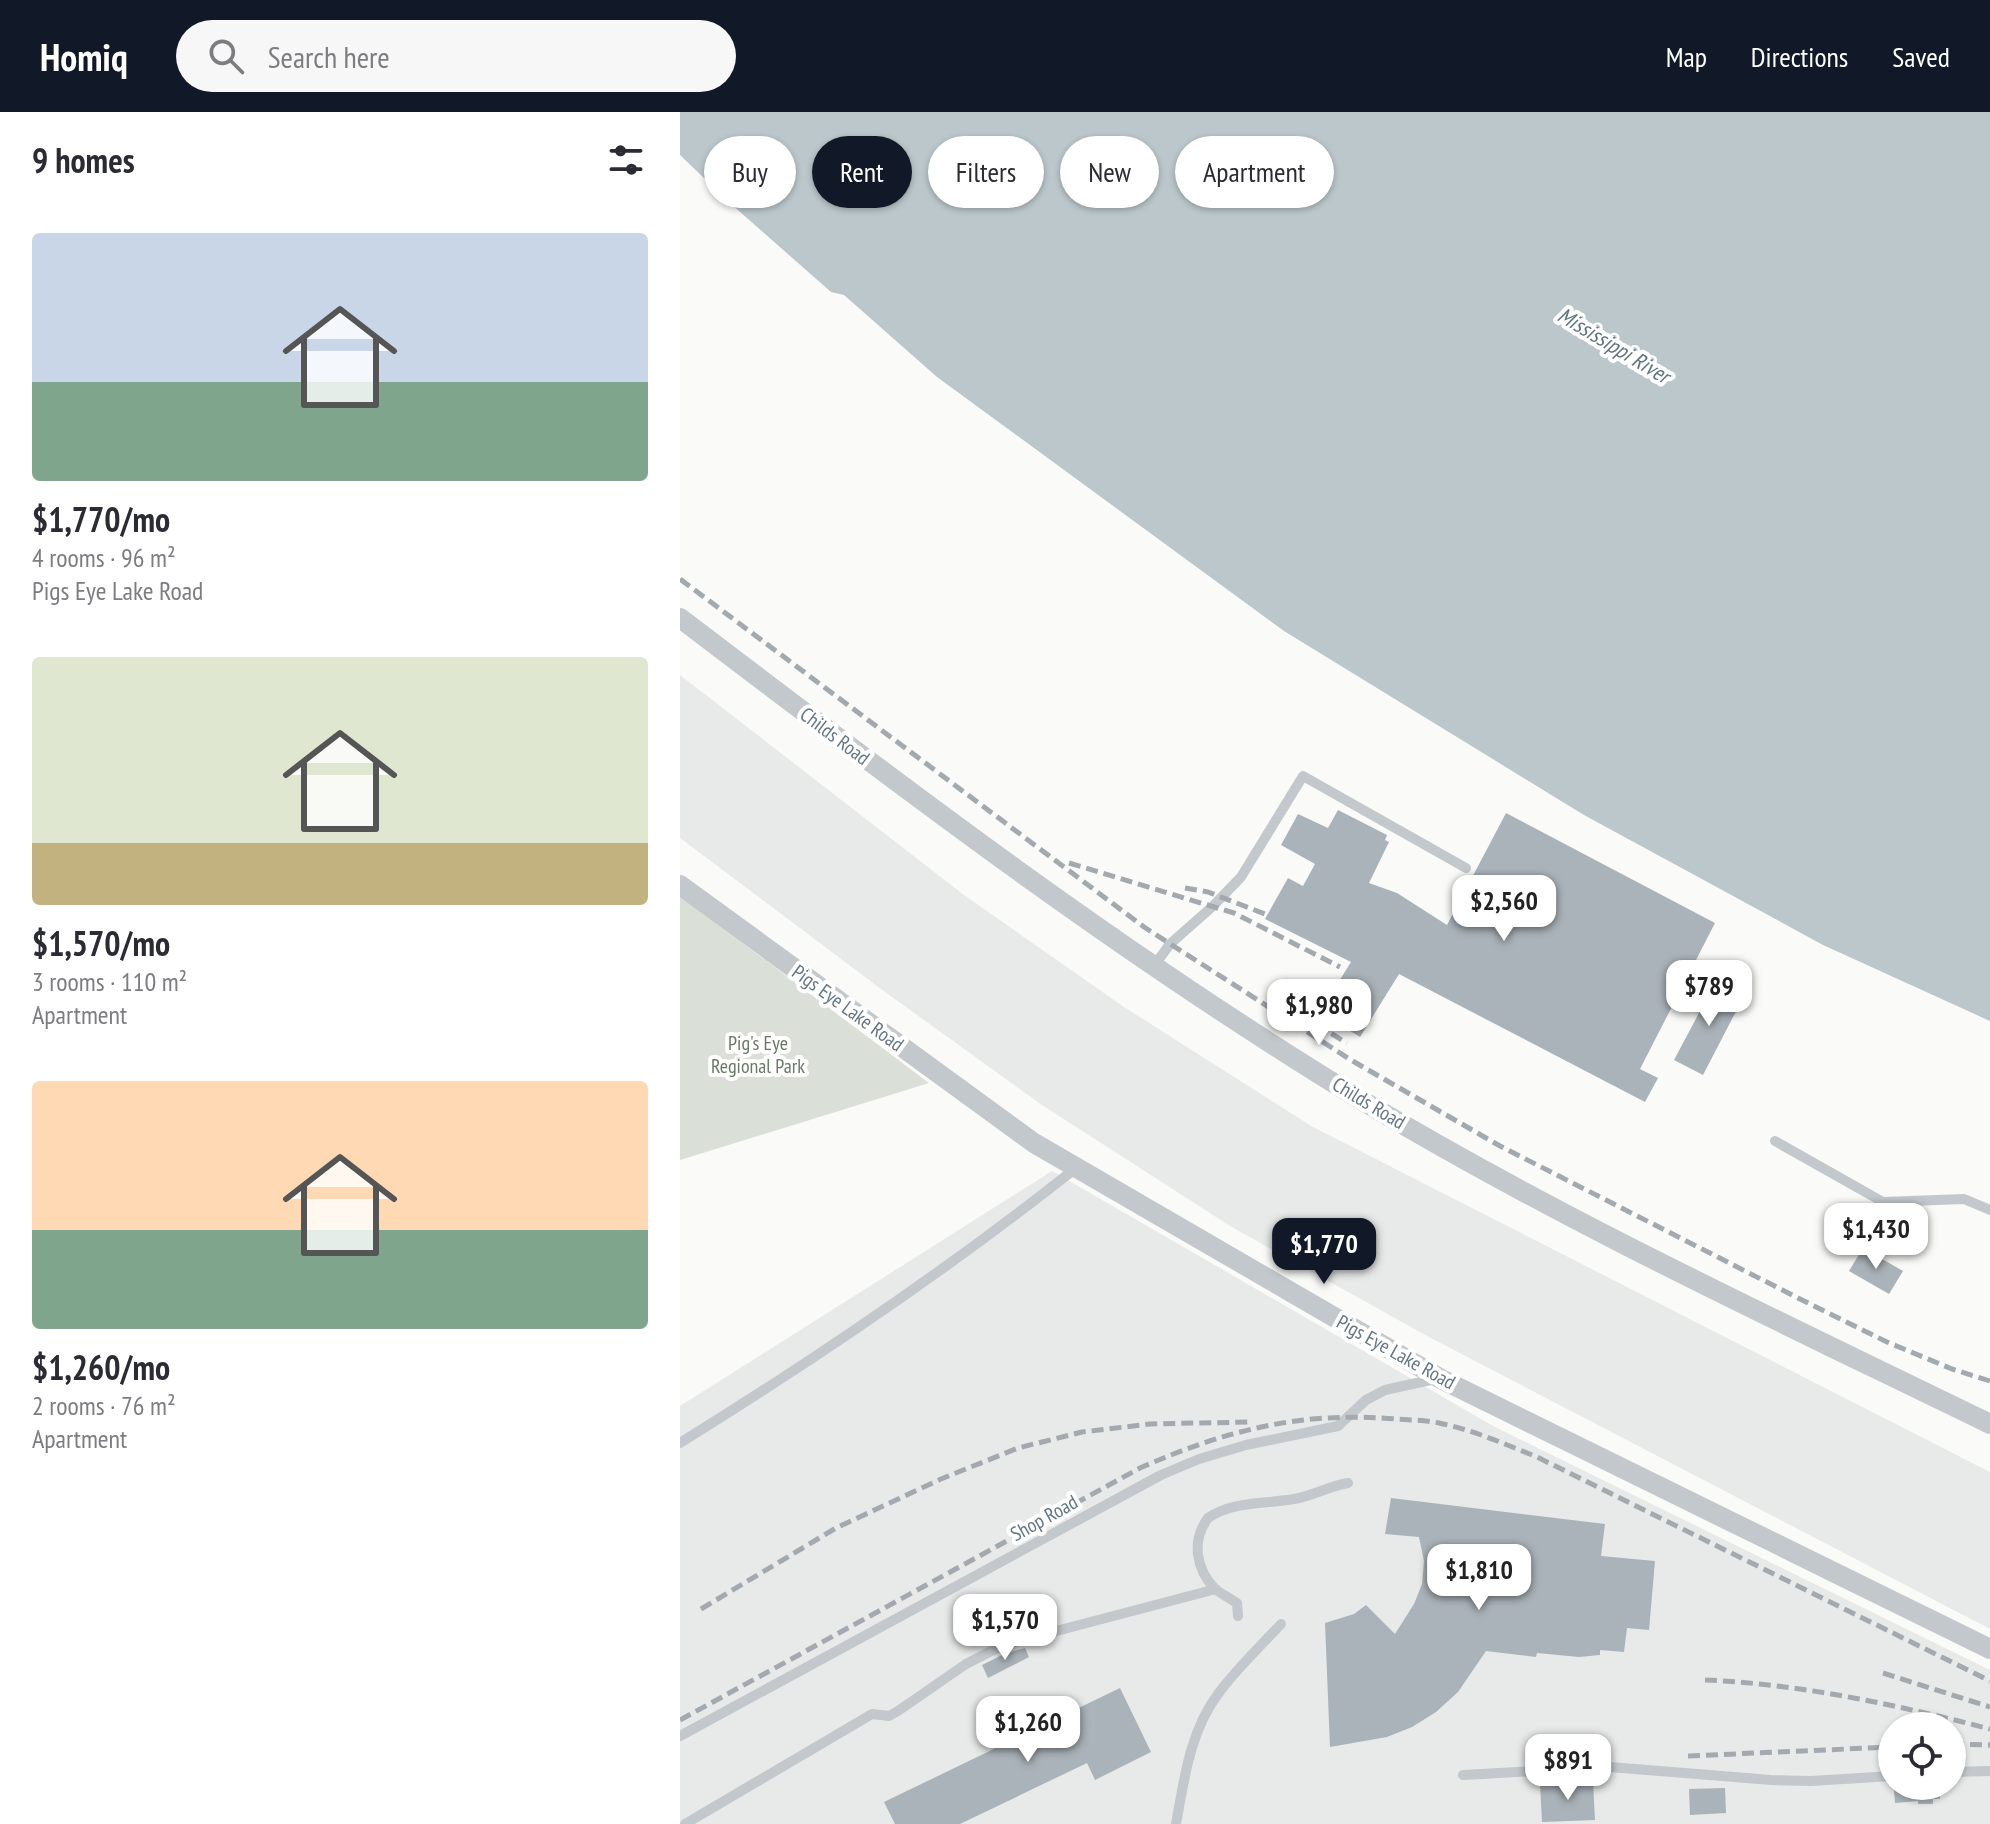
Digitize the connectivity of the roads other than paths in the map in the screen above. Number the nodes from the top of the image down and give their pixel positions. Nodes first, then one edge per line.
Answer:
1 (680, 618) edge
2 (1466, 868) dead end
3 (680, 885) edge
4 (1154, 966) junction
5 (1775, 1141) dead end
6 (1076, 1168) junction
7 (1990, 1210) edge
8 (1441, 1379) junction
9 (1990, 1424) edge
10 (680, 1443) edge
11 (1348, 1483) dead end
12 (1216, 1589) junction
13 (1238, 1616) dead end
14 (1281, 1624) dead end
15 (1990, 1649) edge
16 (680, 1736) edge
17 (1990, 1771) edge
18 (1966, 1772) edge
19 (1463, 1775) dead end
20 (1878, 1777) edge
21 (685, 1824) edge
22 (1176, 1824) edge

1 - 4 street, Childs Road
2 - 4 lane
3 - 6 street, Pigs Eye Lake Road
4 - 9 street, Childs Road
5 - 7 lane
6 - 8 street, Pigs Eye Lake Road
6 - 10 lane
8 - 15 street, Pigs Eye Lake Road
8 - 16 lane, Shop Road
11 - 12 lane
12 - 13 lane
12 - 21 lane
14 - 22 lane
17 - 18 lane
19 - 20 lane

